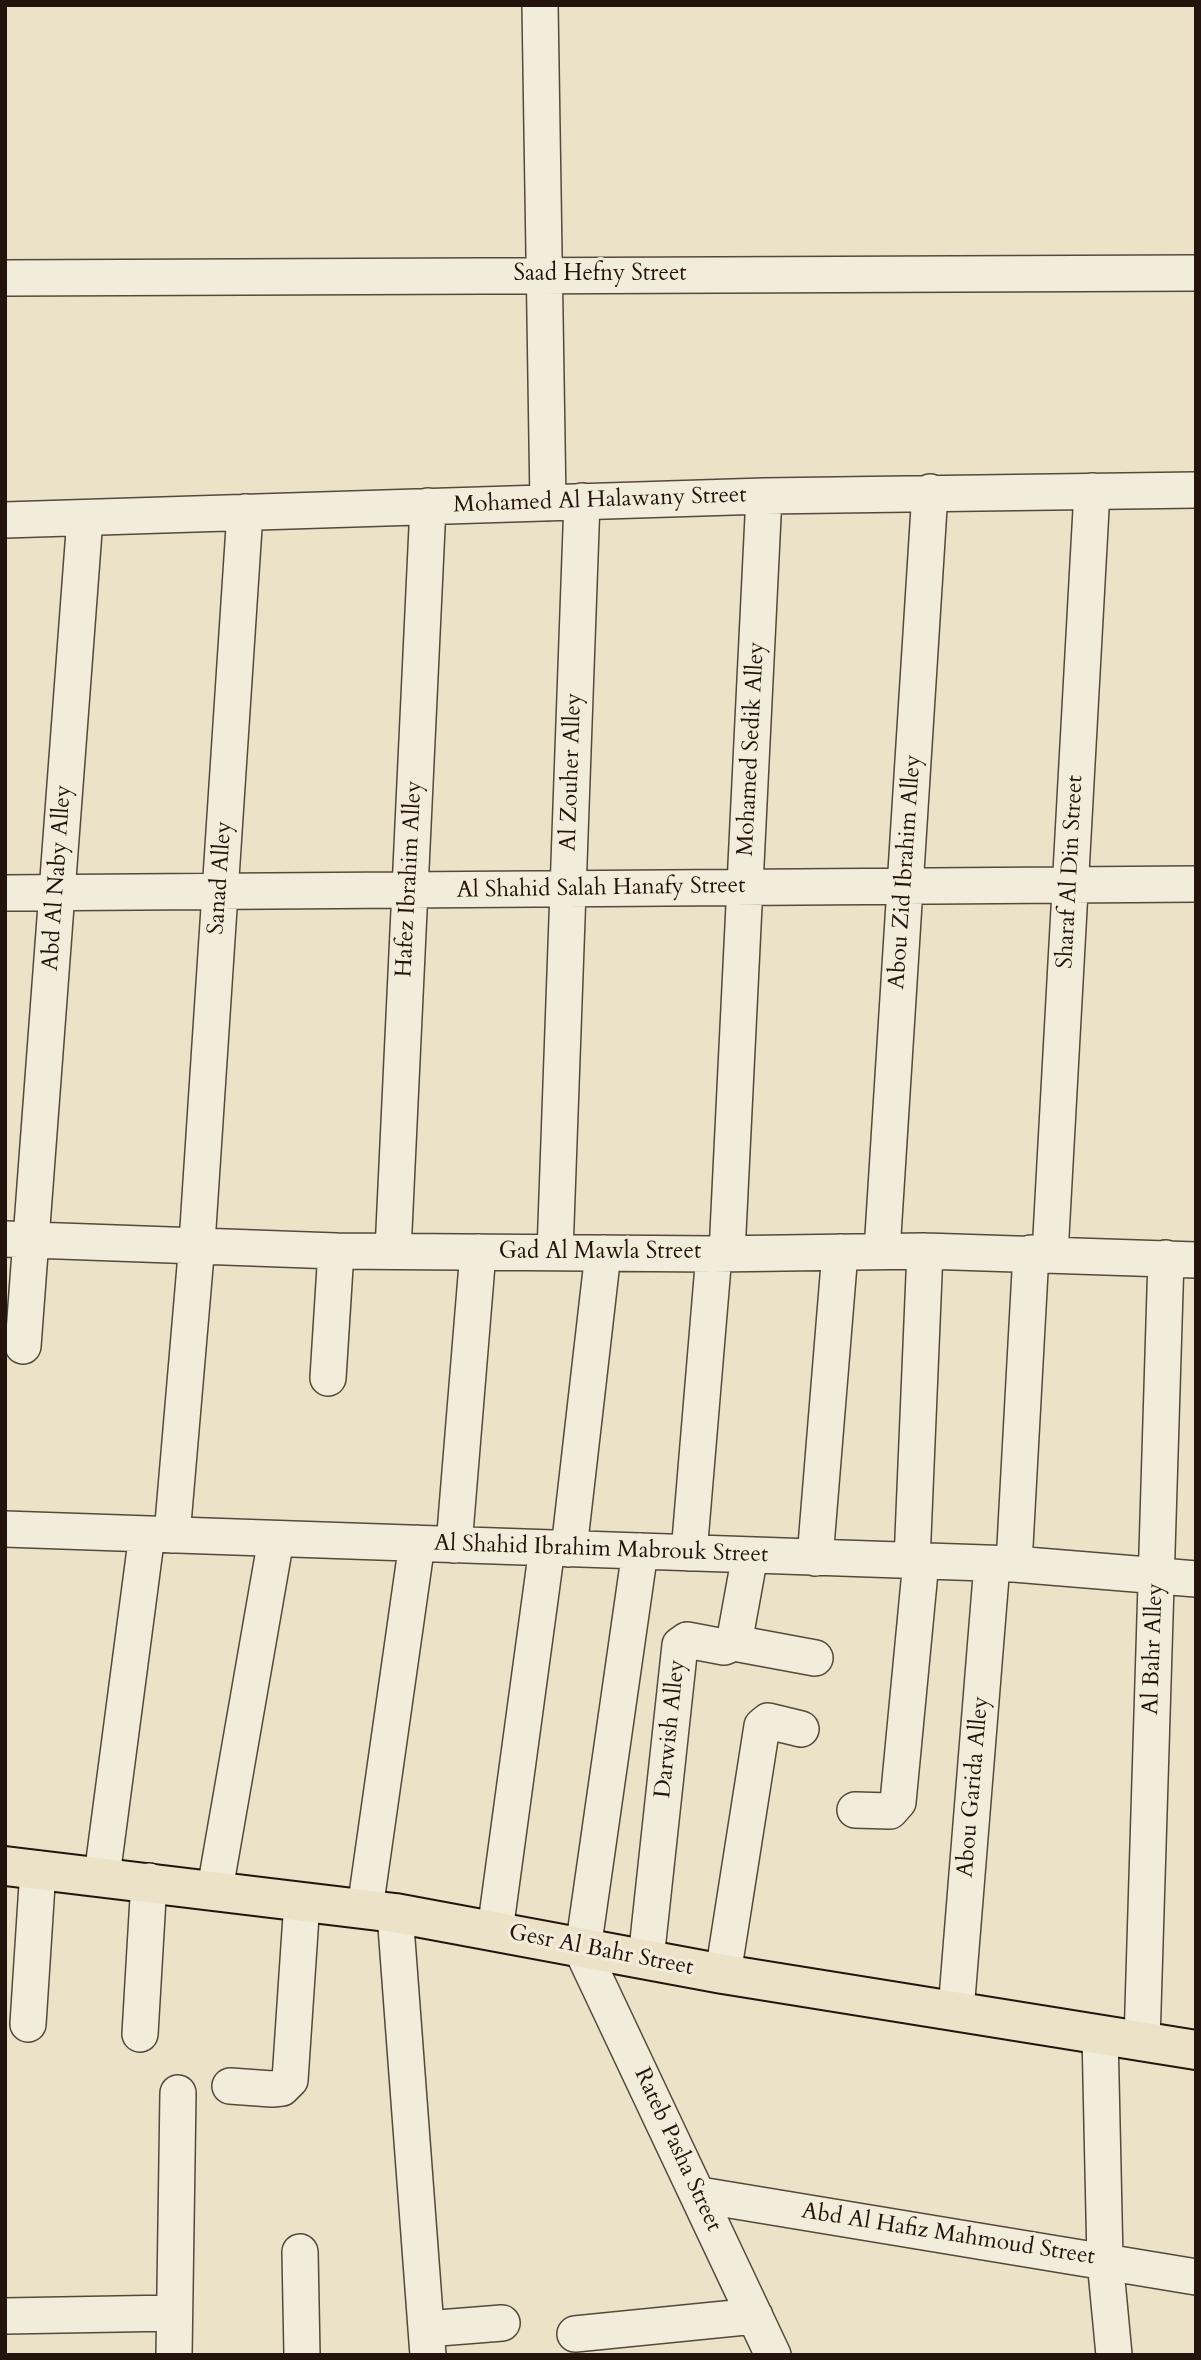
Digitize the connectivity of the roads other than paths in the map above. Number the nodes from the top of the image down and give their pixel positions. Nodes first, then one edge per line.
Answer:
1 (540, 5) edge
2 (1196, 273) edge
3 (545, 275) junction
4 (5, 278) edge
5 (1196, 490) edge
6 (1092, 491) junction
7 (930, 492) junction
8 (764, 496) junction
9 (582, 501) junction
10 (548, 503) junction
11 (428, 506) junction
12 (244, 512) junction
13 (85, 517) junction
14 (5, 520) edge
15 (1196, 884) edge
16 (1070, 886) junction
17 (745, 887) junction
18 (905, 887) junction
19 (568, 889) junction
20 (409, 891) junction
21 (57, 892) junction
22 (220, 892) junction
23 (5, 893) edge
24 (18, 1239) edge
25 (197, 1244) junction
26 (336, 1251) junction
27 (393, 1251) junction
28 (881, 1251) junction
29 (925, 1251) junction
30 (478, 1252) junction
31 (555, 1252) junction
32 (603, 1252) junction
33 (839, 1252) junction
34 (721, 1253) junction
35 (1041, 1254) junction
36 (1181, 1259) edge
37 (23, 1346) dead end
38 (328, 1378) dead end
39 (5, 1529) edge
40 (160, 1534) junction
41 (276, 1539) junction
42 (417, 1543) junction
43 (454, 1545) junction
44 (558, 1549) junction
45 (640, 1551) junction
46 (689, 1553) junction
47 (750, 1555) junction
48 (816, 1558) junction
49 (917, 1561) junction
50 (1003, 1564) junction
51 (1156, 1577) junction
52 (1196, 1579) edge
53 (734, 1643) junction
54 (815, 1658) dead end
55 (801, 1729) dead end
56 (855, 1810) dead end
57 (22, 1867) edge
58 (102, 1876) junction
59 (149, 1881) junction
60 (215, 1889) junction
61 (302, 1901) junction
62 (380, 1911) junction
63 (495, 1931) junction
64 (582, 1948) junction
65 (646, 1959) junction
66 (18, 1974) edge
67 (723, 1974) junction
68 (956, 2011) junction
69 (30, 2024) edge
70 (140, 2034) dead end
71 (1100, 2034) junction
72 (1142, 2041) junction
73 (1196, 2050) edge
74 (230, 2086) dead end
75 (178, 2093) dead end
76 (700, 2195) junction
77 (300, 2252) dead end
78 (1105, 2260) junction
79 (1196, 2277) edge
80 (174, 2313) junction
81 (5, 2316) edge
82 (755, 2316) junction
83 (502, 2323) dead end
84 (575, 2334) dead end
85 (427, 2342) edge
86 (174, 2355) edge
87 (302, 2355) edge
88 (773, 2355) edge
89 (1114, 2355) edge

1 - 3 street
2 - 3 street, Saad Hefny Street
3 - 4 street, Saad Hefny Street
3 - 10 street
5 - 6 street, Mohamed Al Halawany Street
6 - 7 street, Mohamed Al Halawany Street
6 - 16 street, Sharaf Al Din Street
7 - 8 street, Mohamed Al Halawany Street
7 - 18 street, Abou Zid Ibrahim Alley
8 - 9 street, Mohamed Al Halawany Street
8 - 17 street, Mohamed Sedik Alley
9 - 10 street, Mohamed Al Halawany Street
9 - 19 street, Al Zouher Alley
10 - 11 street, Mohamed Al Halawany Street
11 - 12 street, Mohamed Al Halawany Street
11 - 20 street, Hafez Ibrahim Alley
12 - 13 street, Mohamed Al Halawany Street
12 - 22 street, Sanad Alley
13 - 14 street, Mohamed Al Halawany Street
13 - 21 street, Abd Al Naby Alley
15 - 16 street, Al Shahid Salah Hanafy Street
16 - 18 street, Al Shahid Salah Hanafy Street
16 - 35 street, Sharaf Al Din Street
17 - 18 street, Al Shahid Salah Hanafy Street
17 - 19 street, Al Shahid Salah Hanafy Street
17 - 34 street, Mohamed Sedik Alley
18 - 28 street, Abou Zid Ibrahim Alley
19 - 20 street, Al Shahid Salah Hanafy Street
19 - 31 street, Al Zouher Alley
20 - 22 street, Al Shahid Salah Hanafy Street
20 - 27 street, Hafez Ibrahim Alley
21 - 22 street, Al Shahid Salah Hanafy Street
21 - 23 street, Al Shahid Salah Hanafy Street
21 - 24 street, Abd Al Naby Alley
22 - 25 street, Sanad Alley
24 - 25 street, Gad Al Mawla Street
24 - 37 street, Abd Al Naby Alley
25 - 26 street, Gad Al Mawla Street
25 - 40 street, Sanad Alley
26 - 27 street, Gad Al Mawla Street
26 - 38 street
27 - 30 street, Gad Al Mawla Street
28 - 29 street, Gad Al Mawla Street
28 - 33 street, Gad Al Mawla Street
29 - 35 street, Gad Al Mawla Street
29 - 49 street
30 - 31 street, Gad Al Mawla Street
30 - 43 street
31 - 32 street, Gad Al Mawla Street
32 - 34 street, Gad Al Mawla Street
32 - 44 street
33 - 34 street, Gad Al Mawla Street
33 - 48 street
34 - 46 street, Mohamed Sedik Alley
35 - 36 street, Gad Al Mawla Street
35 - 50 street, Sharaf Al Din Street
36 - 51 street, Al Bahr Alley
39 - 40 street, Al Shahid Ibrahim Mabrouk Street
40 - 41 street, Al Shahid Ibrahim Mabrouk Street
40 - 58 street, Sanad Alley
41 - 42 street, Al Shahid Ibrahim Mabrouk Street
41 - 60 street
42 - 43 street, Al Shahid Ibrahim Mabrouk Street
42 - 62 street
43 - 44 street, Al Shahid Ibrahim Mabrouk Street
44 - 45 street, Al Shahid Ibrahim Mabrouk Street
44 - 63 street
45 - 46 street, Al Shahid Ibrahim Mabrouk Street
45 - 64 street
46 - 47 street, Al Shahid Ibrahim Mabrouk Street
47 - 48 street, Al Shahid Ibrahim Mabrouk Street
47 - 53 street
48 - 49 street, Al Shahid Ibrahim Mabrouk Street
49 - 50 street, Al Shahid Ibrahim Mabrouk Street
49 - 56 street
50 - 51 street, Al Shahid Ibrahim Mabrouk Street
50 - 68 street, Abou Garida Alley
51 - 52 street, Al Shahid Ibrahim Mabrouk Street
51 - 72 street, Al Bahr Alley
53 - 54 street
53 - 65 street, Darwish Alley
55 - 67 street
57 - 58 main road, Gesr Al Bahr Street
57 - 66 street
58 - 59 main road, Gesr Al Bahr Street
59 - 60 main road, Gesr Al Bahr Street
59 - 70 street
60 - 61 main road, Gesr Al Bahr Street
61 - 62 main road, Gesr Al Bahr Street
61 - 74 street
62 - 63 main road, Gesr Al Bahr Street
62 - 85 street
63 - 64 main road, Gesr Al Bahr Street
64 - 65 main road, Gesr Al Bahr Street
64 - 76 street, Rateb Pasha Street
65 - 67 main road, Gesr Al Bahr Street
66 - 69 street
67 - 68 main road, Gesr Al Bahr Street
68 - 71 main road, Gesr Al Bahr Street
71 - 72 main road, Gesr Al Bahr Street
71 - 78 street
72 - 73 main road, Gesr Al Bahr Street
75 - 80 street
76 - 78 street, Abd Al Hafiz Mahmoud Street
76 - 82 street, Rateb Pasha Street
77 - 87 street
78 - 79 street, Abd Al Hafiz Mahmoud Street
78 - 89 street
80 - 81 street
80 - 86 street
82 - 84 street
82 - 88 street, Rateb Pasha Street
83 - 85 street

